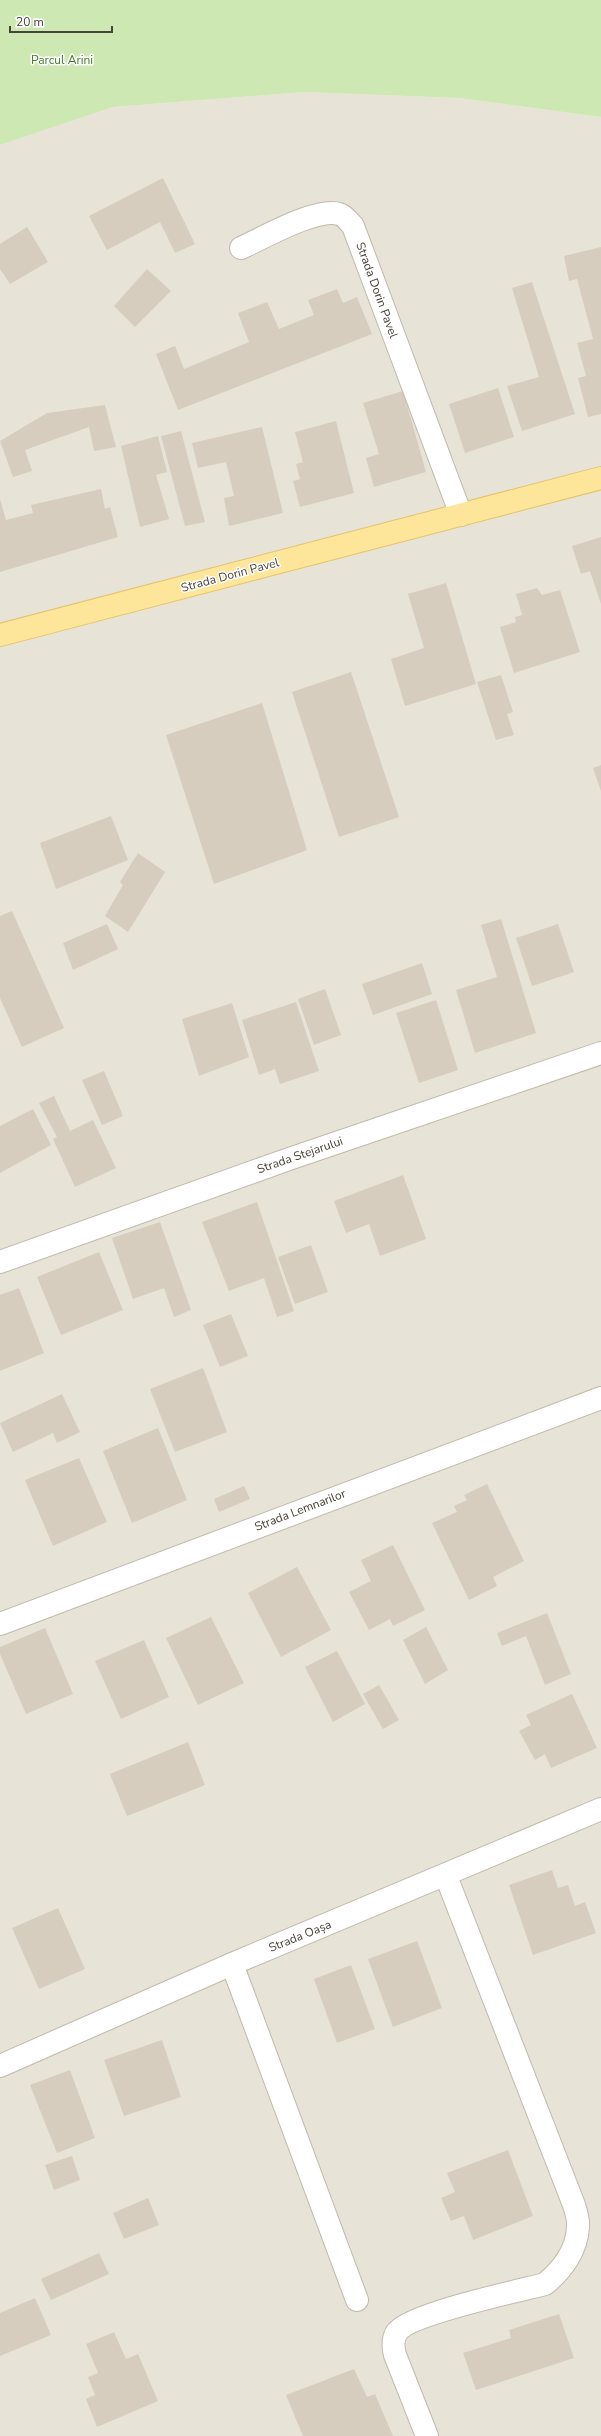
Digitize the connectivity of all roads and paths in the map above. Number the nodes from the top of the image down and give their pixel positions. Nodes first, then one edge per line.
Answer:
1 (241, 248) dead end
2 (601, 478) edge
3 (461, 514) junction
4 (0, 636) edge
5 (601, 1053) edge
6 (0, 1262) edge
7 (601, 1398) edge
8 (0, 1624) edge
9 (601, 1809) edge
10 (446, 1876) junction
11 (232, 1964) junction
12 (0, 2066) edge
13 (357, 2300) dead end
14 (426, 2436) edge

1 - 3 street, Strada Dorin Pavel
2 - 3 main road, Strada Dorin Pavel
3 - 4 main road, Strada Dorin Pavel
5 - 6 street, Strada Stejarului
7 - 8 street, Strada Lemnarilor
9 - 10 street, Strada Oașa
10 - 11 street, Strada Oașa
10 - 14 street
11 - 12 street, Strada Oașa
11 - 13 street

